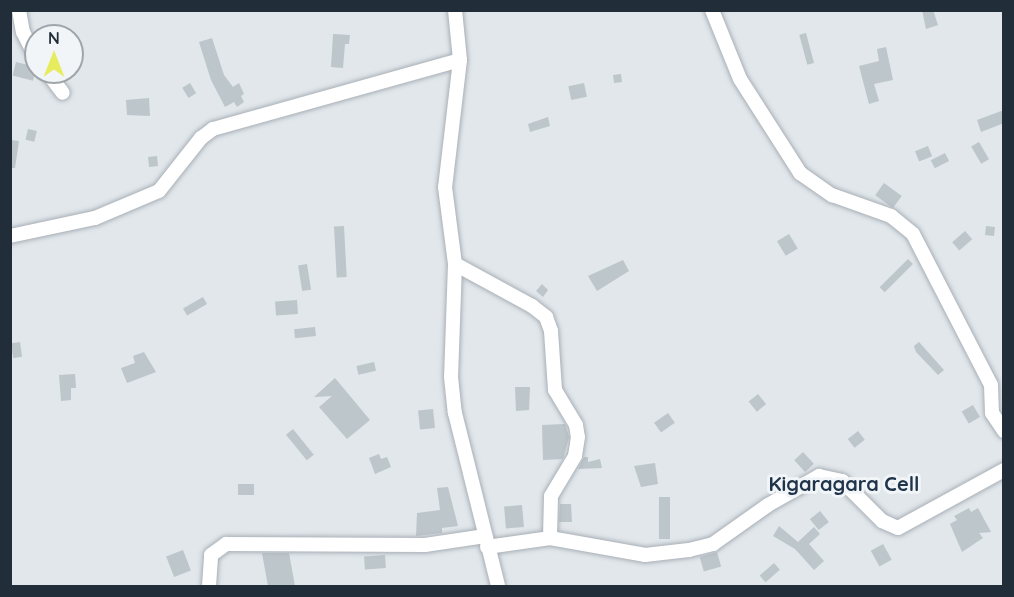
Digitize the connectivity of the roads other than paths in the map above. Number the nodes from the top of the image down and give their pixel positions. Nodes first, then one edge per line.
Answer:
1 (19, 10) edge
2 (455, 10) edge
3 (712, 10) edge
4 (24, 34) edge
5 (460, 60) junction
6 (56, 84) edge
7 (63, 93) dead end
8 (10, 236) edge
9 (455, 264) junction
10 (1004, 431) edge
11 (1004, 470) edge
12 (550, 538) junction
13 (486, 541) junction
14 (209, 586) edge
15 (498, 586) edge

1 - 4 street
2 - 5 street
3 - 10 street
5 - 8 street
5 - 9 street
6 - 7 street
9 - 12 street
9 - 13 street
11 - 12 street
12 - 13 street
13 - 14 street
13 - 15 street

